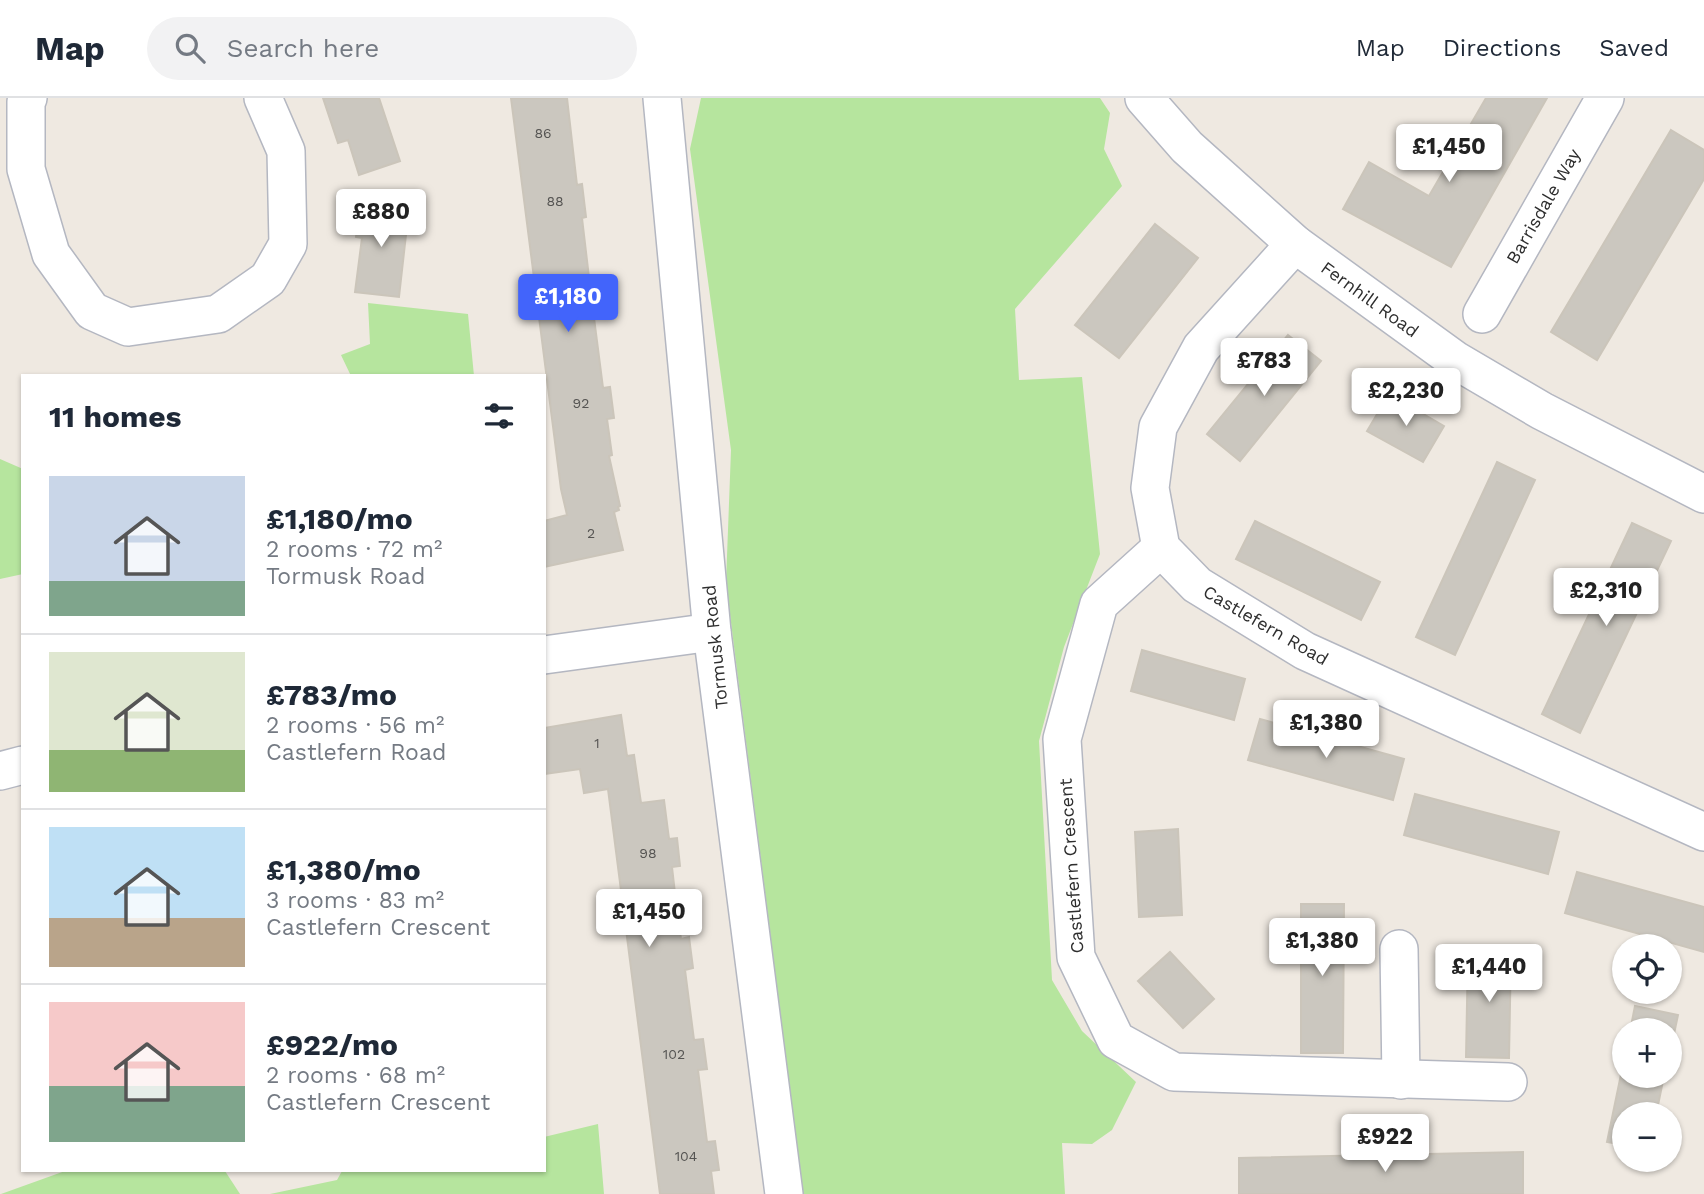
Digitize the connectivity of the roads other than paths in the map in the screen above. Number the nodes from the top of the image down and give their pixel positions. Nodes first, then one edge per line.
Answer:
1 (28, 98) edge
2 (263, 98) edge
3 (662, 98) edge
4 (1144, 98) edge
5 (1605, 98) edge
6 (1295, 244) junction
7 (1482, 314) dead end
8 (1704, 494) edge
9 (1161, 548) junction
10 (712, 632) junction
11 (546, 655) edge
12 (21, 766) edge
13 (0, 771) edge
14 (1704, 832) edge
15 (1399, 949) dead end
16 (1401, 1080) junction
17 (1508, 1082) dead end
18 (784, 1194) edge

1 - 2 street
3 - 10 street, Tormusk Road
4 - 6 street, Fernhill Road
5 - 7 street, Barrisdale Way
6 - 8 street, Fernhill Road
6 - 9 street
9 - 14 street, Castlefern Road
9 - 16 street, Castlefern Crescent
10 - 11 street
10 - 18 street, Tormusk Road
12 - 13 street
15 - 16 street
16 - 17 street, Castlefern Crescent

